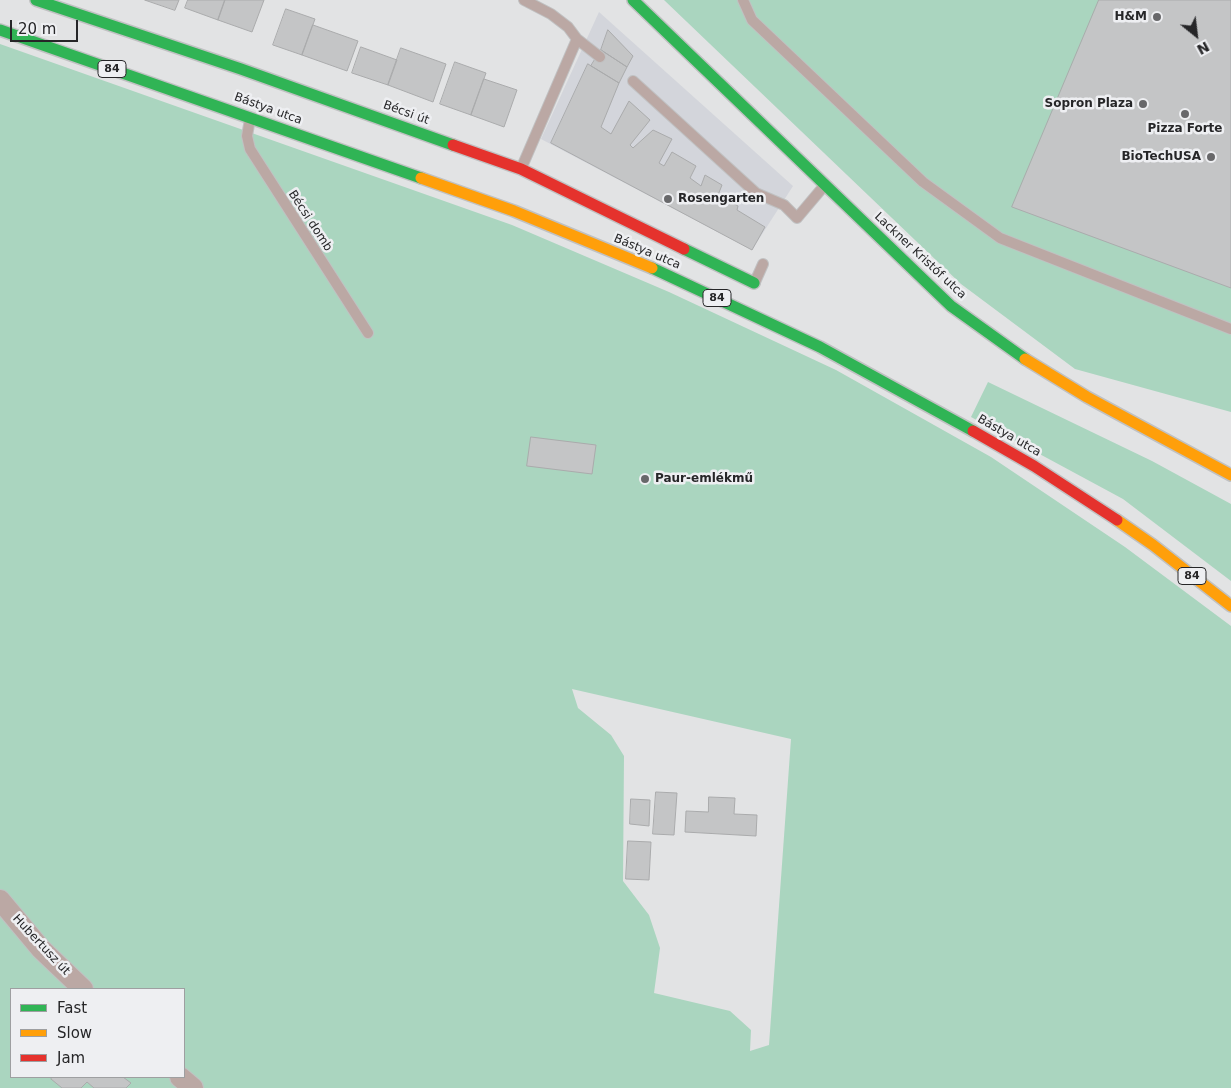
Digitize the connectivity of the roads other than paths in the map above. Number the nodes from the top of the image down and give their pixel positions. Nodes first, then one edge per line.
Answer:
1 (36, 0) edge
2 (524, 0) edge
3 (633, 0) edge
4 (743, 0) edge
5 (647, 8) edge
6 (0, 30) edge
7 (577, 39) junction
8 (600, 56) dead end
9 (633, 81) dead end
10 (250, 117) junction
11 (521, 169) junction
12 (825, 185) junction
13 (763, 264) dead end
14 (754, 283) joint
15 (1231, 329) edge
16 (368, 333) dead end
17 (1231, 475) edge
18 (1231, 606) edge
19 (0, 900) edge
20 (82, 988) edge
21 (181, 1078) edge
22 (193, 1088) edge

1 - 11 street, Bécsi út
2 - 7 lane
3 - 5 street, Lackner Kristóf utca
4 - 15 lane
5 - 12 street, Lackner Kristóf utca
6 - 10 street, Bástya utca / 84
7 - 8 lane
7 - 11 lane
9 - 12 lane
10 - 16 lane, Bécsi domb
10 - 18 street, Bástya utca / 84
11 - 14 street, Bécsi út
12 - 17 street, Lackner Kristóf utca
13 - 14 lane
19 - 20 street, Hubertusz út
21 - 22 street

